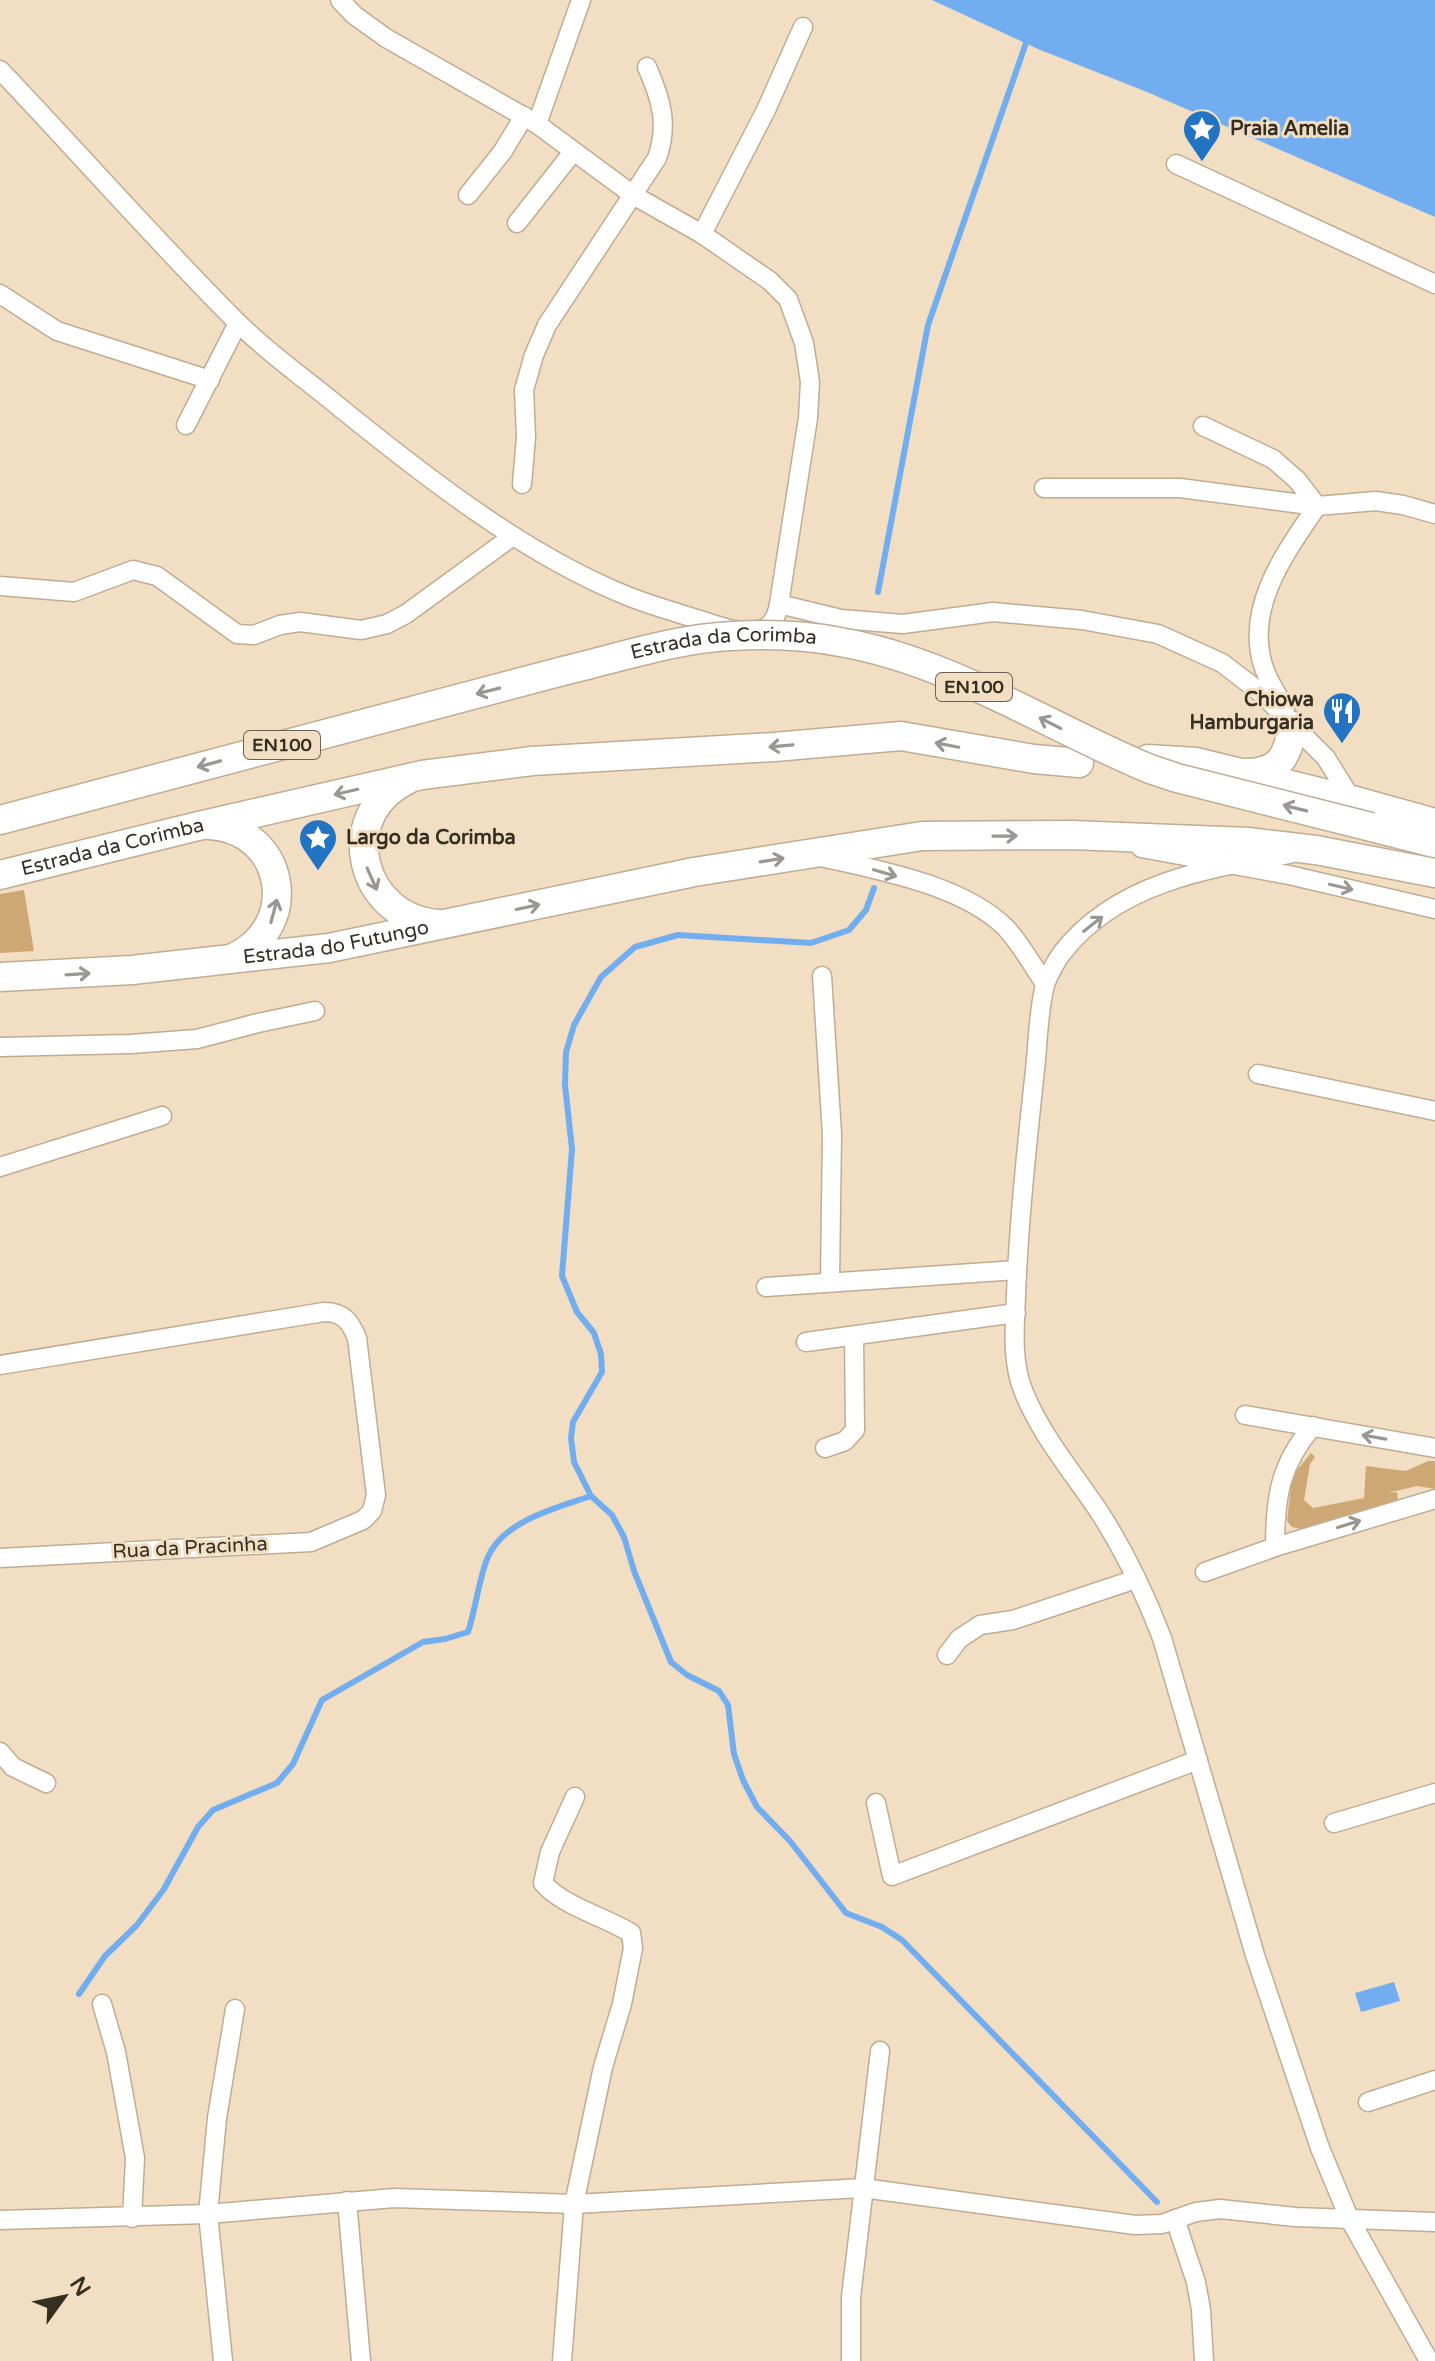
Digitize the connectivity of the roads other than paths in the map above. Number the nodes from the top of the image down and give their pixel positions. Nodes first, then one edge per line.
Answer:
1 (340, 0) edge
2 (581, 0) edge
3 (803, 27) dead end
4 (647, 67) dead end
5 (0, 70) edge
6 (530, 120) junction
7 (573, 152) junction
8 (1176, 164) dead end
9 (468, 195) dead end
10 (633, 195) junction
11 (517, 223) dead end
12 (702, 234) junction
13 (1435, 284) edge
14 (0, 294) edge
15 (238, 323) junction
16 (210, 380) junction
17 (186, 425) dead end
18 (1203, 426) dead end
19 (522, 484) dead end
20 (1044, 488) dead end
21 (1317, 506) junction
22 (1435, 514) edge
23 (513, 536) junction
24 (0, 586) edge
25 (779, 604) junction
26 (1293, 726) junction
27 (1148, 759) dead end
28 (1079, 763) dead end
29 (1240, 774) junction
30 (422, 775) junction
31 (1352, 800) junction
32 (0, 820) edge
33 (1435, 823) edge
34 (194, 827) junction
35 (1072, 835) junction
36 (1435, 843) edge
37 (1316, 850) junction
38 (809, 855) junction
39 (1227, 865) junction
40 (1435, 873) edge
41 (0, 875) edge
42 (1435, 909) edge
43 (452, 923) junction
44 (221, 961) junction
45 (822, 976) dead end
46 (0, 977) edge
47 (1045, 984) junction
48 (315, 1011) dead end
49 (0, 1047) edge
50 (1258, 1074) dead end
51 (1435, 1111) edge
52 (162, 1116) dead end
53 (0, 1167) edge
54 (1017, 1270) junction
55 (830, 1281) junction
56 (766, 1287) dead end
57 (1016, 1313) junction
58 (854, 1336) junction
59 (806, 1342) dead end
60 (0, 1365) edge
61 (1245, 1415) dead end
62 (1313, 1426) junction
63 (825, 1448) dead end
64 (1435, 1448) edge
65 (1435, 1499) edge
66 (1275, 1547) junction
67 (0, 1558) edge
68 (1205, 1572) dead end
69 (1136, 1579) junction
70 (947, 1655) dead end
71 (0, 1752) edge
72 (1198, 1760) junction
73 (46, 1783) dead end
74 (1435, 1793) edge
75 (575, 1797) dead end
76 (876, 1803) dead end
77 (1334, 1823) dead end
78 (102, 2004) dead end
79 (235, 2009) dead end
80 (880, 2051) dead end
81 (1435, 2080) edge
82 (1368, 2102) dead end
83 (863, 2188) junction
84 (347, 2201) junction
85 (574, 2204) junction
86 (208, 2214) junction
87 (132, 2218) junction
88 (1349, 2218) junction
89 (1175, 2219) junction
90 (0, 2220) edge
91 (1435, 2222) edge
92 (223, 2361) edge
93 (361, 2361) edge
94 (562, 2361) edge
95 (851, 2361) edge
96 (1204, 2361) edge
97 (1429, 2361) edge

1 - 6 street
2 - 6 street
3 - 12 street
4 - 10 street
5 - 15 street
6 - 7 street
6 - 9 street
7 - 10 street
7 - 11 street
8 - 13 street
10 - 12 street
10 - 19 street
12 - 25 street
14 - 16 street
15 - 16 street
15 - 23 street
16 - 17 street
18 - 21 street
20 - 21 street
21 - 22 street
21 - 26 street
23 - 24 street
23 - 25 street
25 - 26 street
26 - 29 main road
26 - 31 street
27 - 29 main road
28 -> 30 main road, Estrada da Corimba
29 - 31 main road
30 -> 34 main road, Estrada da Corimba
30 -> 43 main road
31 - 33 main road
36 -> 32 main road, Estrada da Corimba / EN100, bridge
34 - 41 main road, Estrada da Corimba
44 -> 34 main road
35 - 37 main road
38 -> 35 main road
35 - 39 street
37 - 39 street
37 - 40 main road
43 -> 38 main road
38 -> 47 street
39 -> 42 street
47 -> 39 street
43 - 44 main road, Estrada do Futungo
46 -> 44 main road
45 - 55 street
47 - 54 street
48 - 49 street
50 - 51 street
52 - 53 street
54 - 55 street
54 - 57 street
55 - 56 street
57 - 58 street
57 - 69 street
58 - 59 street
58 - 63 street
60 - 67 street, Rua da Pracinha
61 - 62 street
64 -> 62 street
62 - 66 street
66 -> 65 street
66 - 68 street
69 - 70 street
69 - 72 street
71 - 73 street
72 - 76 street
72 - 88 street
74 - 77 street
75 - 85 street
78 - 87 street
79 - 86 street
80 - 83 street
81 - 82 street
83 - 85 street
83 - 89 street
83 - 95 street
84 - 85 street
84 - 86 street
84 - 93 street
85 - 94 street
86 - 87 street
86 - 92 street
87 - 90 street
88 - 89 street
88 - 91 street
88 - 97 street
89 - 96 street

